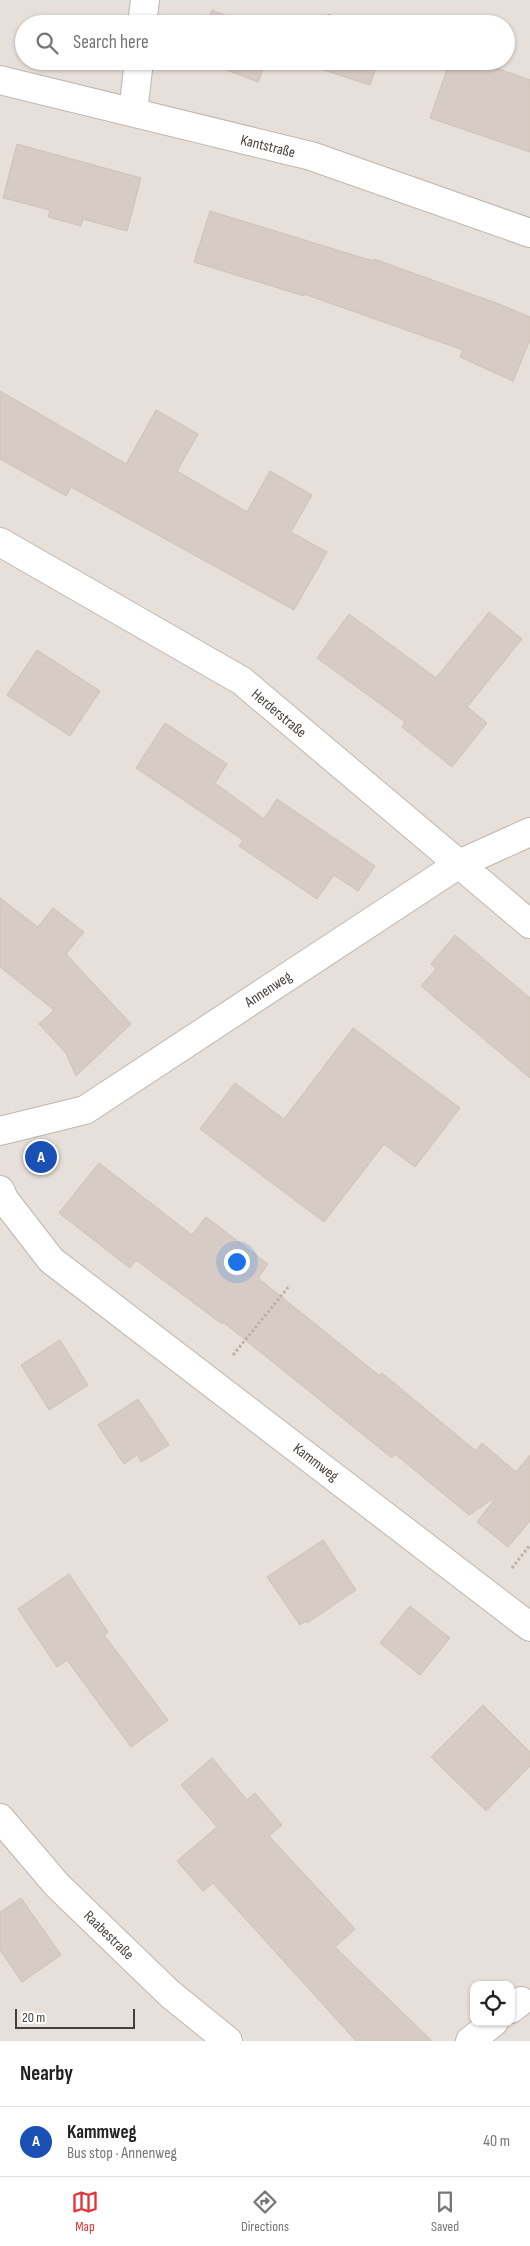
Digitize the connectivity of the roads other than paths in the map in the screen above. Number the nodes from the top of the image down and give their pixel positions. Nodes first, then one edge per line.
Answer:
1 (145, 0) edge
2 (143, 15) edge
3 (137, 70) edge
4 (0, 80) edge
5 (133, 112) junction
6 (530, 233) edge
7 (0, 542) edge
8 (530, 832) edge
9 (459, 864) junction
10 (530, 924) edge
11 (0, 1131) edge
12 (0, 1190) edge
13 (530, 1627) edge
14 (0, 1818) edge
15 (489, 2026) edge
16 (228, 2041) edge
17 (470, 2041) edge

1 - 2 street
3 - 5 street
4 - 5 street, Kantstraße
5 - 6 street, Kantstraße
7 - 9 street, Herderstraße
8 - 9 street, Annenweg
9 - 10 street, Herderstraße
9 - 11 street, Annenweg
12 - 13 street, Kammweg
14 - 16 street, Raabestraße
15 - 17 street

